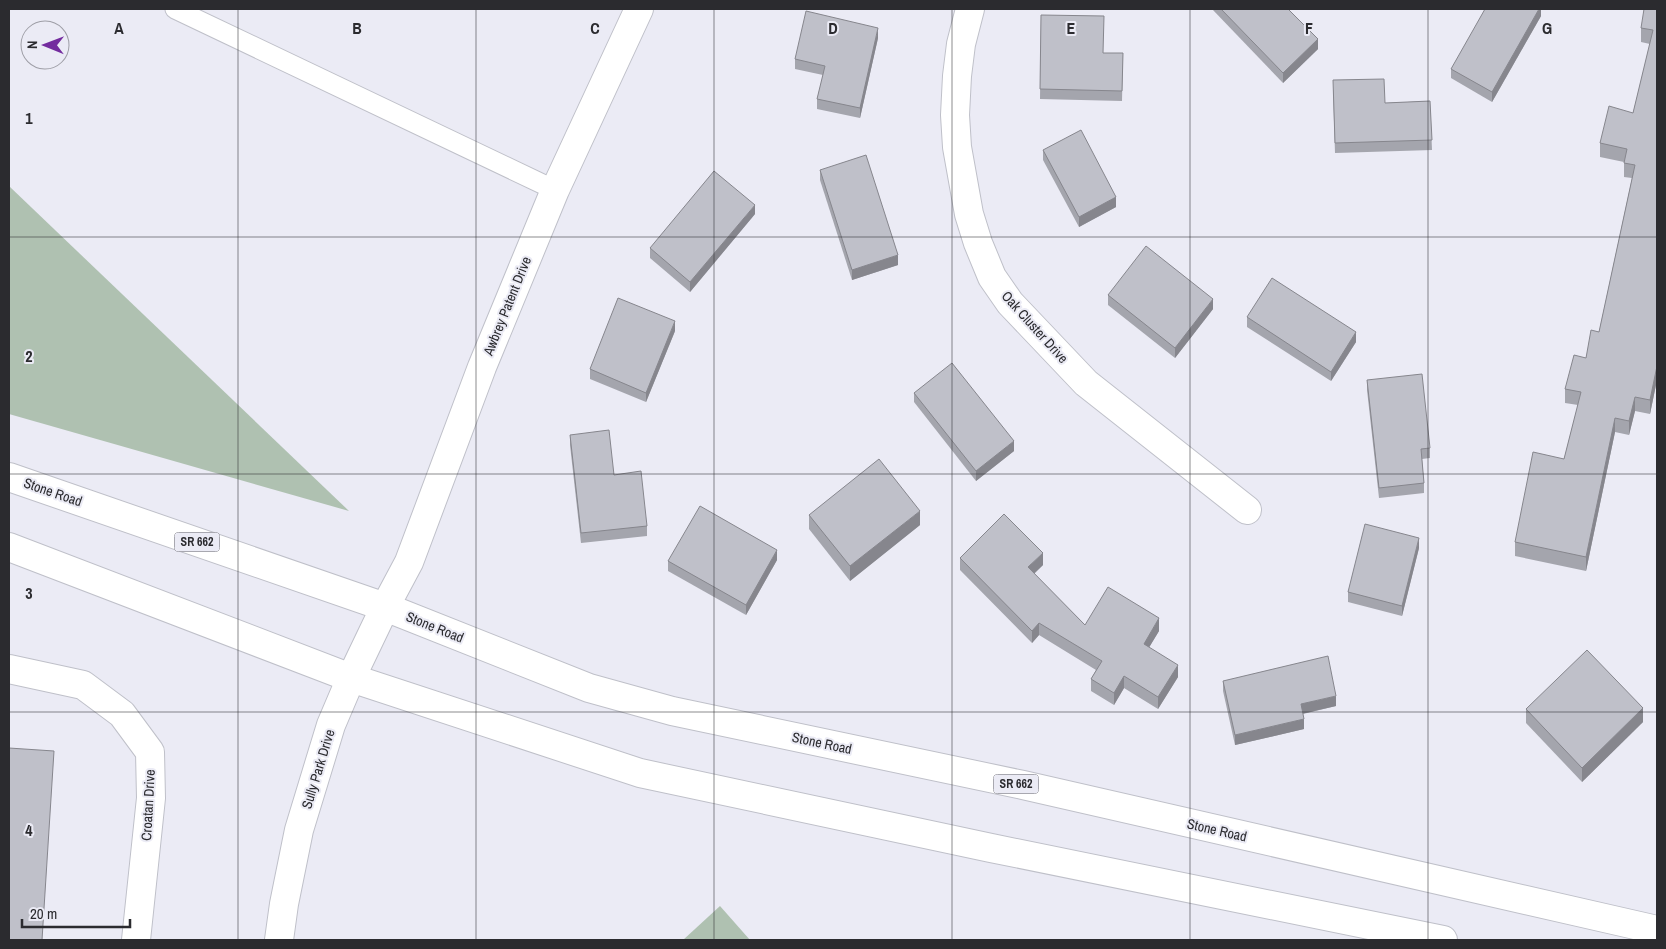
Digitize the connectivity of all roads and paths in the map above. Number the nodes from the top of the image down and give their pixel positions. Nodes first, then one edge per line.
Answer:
1 (175, 9) edge
2 (639, 9) edge
3 (970, 9) edge
4 (554, 190) junction
5 (9, 477) edge
6 (1247, 510) dead end
7 (9, 547) edge
8 (385, 607) junction
9 (9, 669) edge
10 (351, 678) junction
11 (1657, 930) edge
12 (136, 940) edge
13 (279, 940) edge
14 (1443, 940) edge

1 - 4 lane
2 - 4 main road, Awbrey Patent Drive
3 - 6 main road, Oak Cluster Drive
4 - 8 main road, Awbrey Patent Drive
5 - 8 main road, Stone Road / SR 662
7 - 10 main road
8 - 10 main road, Sully Park Drive
8 - 11 main road, Stone Road / SR 662
9 - 12 main road, Croatan Drive
10 - 13 main road, Sully Park Drive
10 - 14 main road

